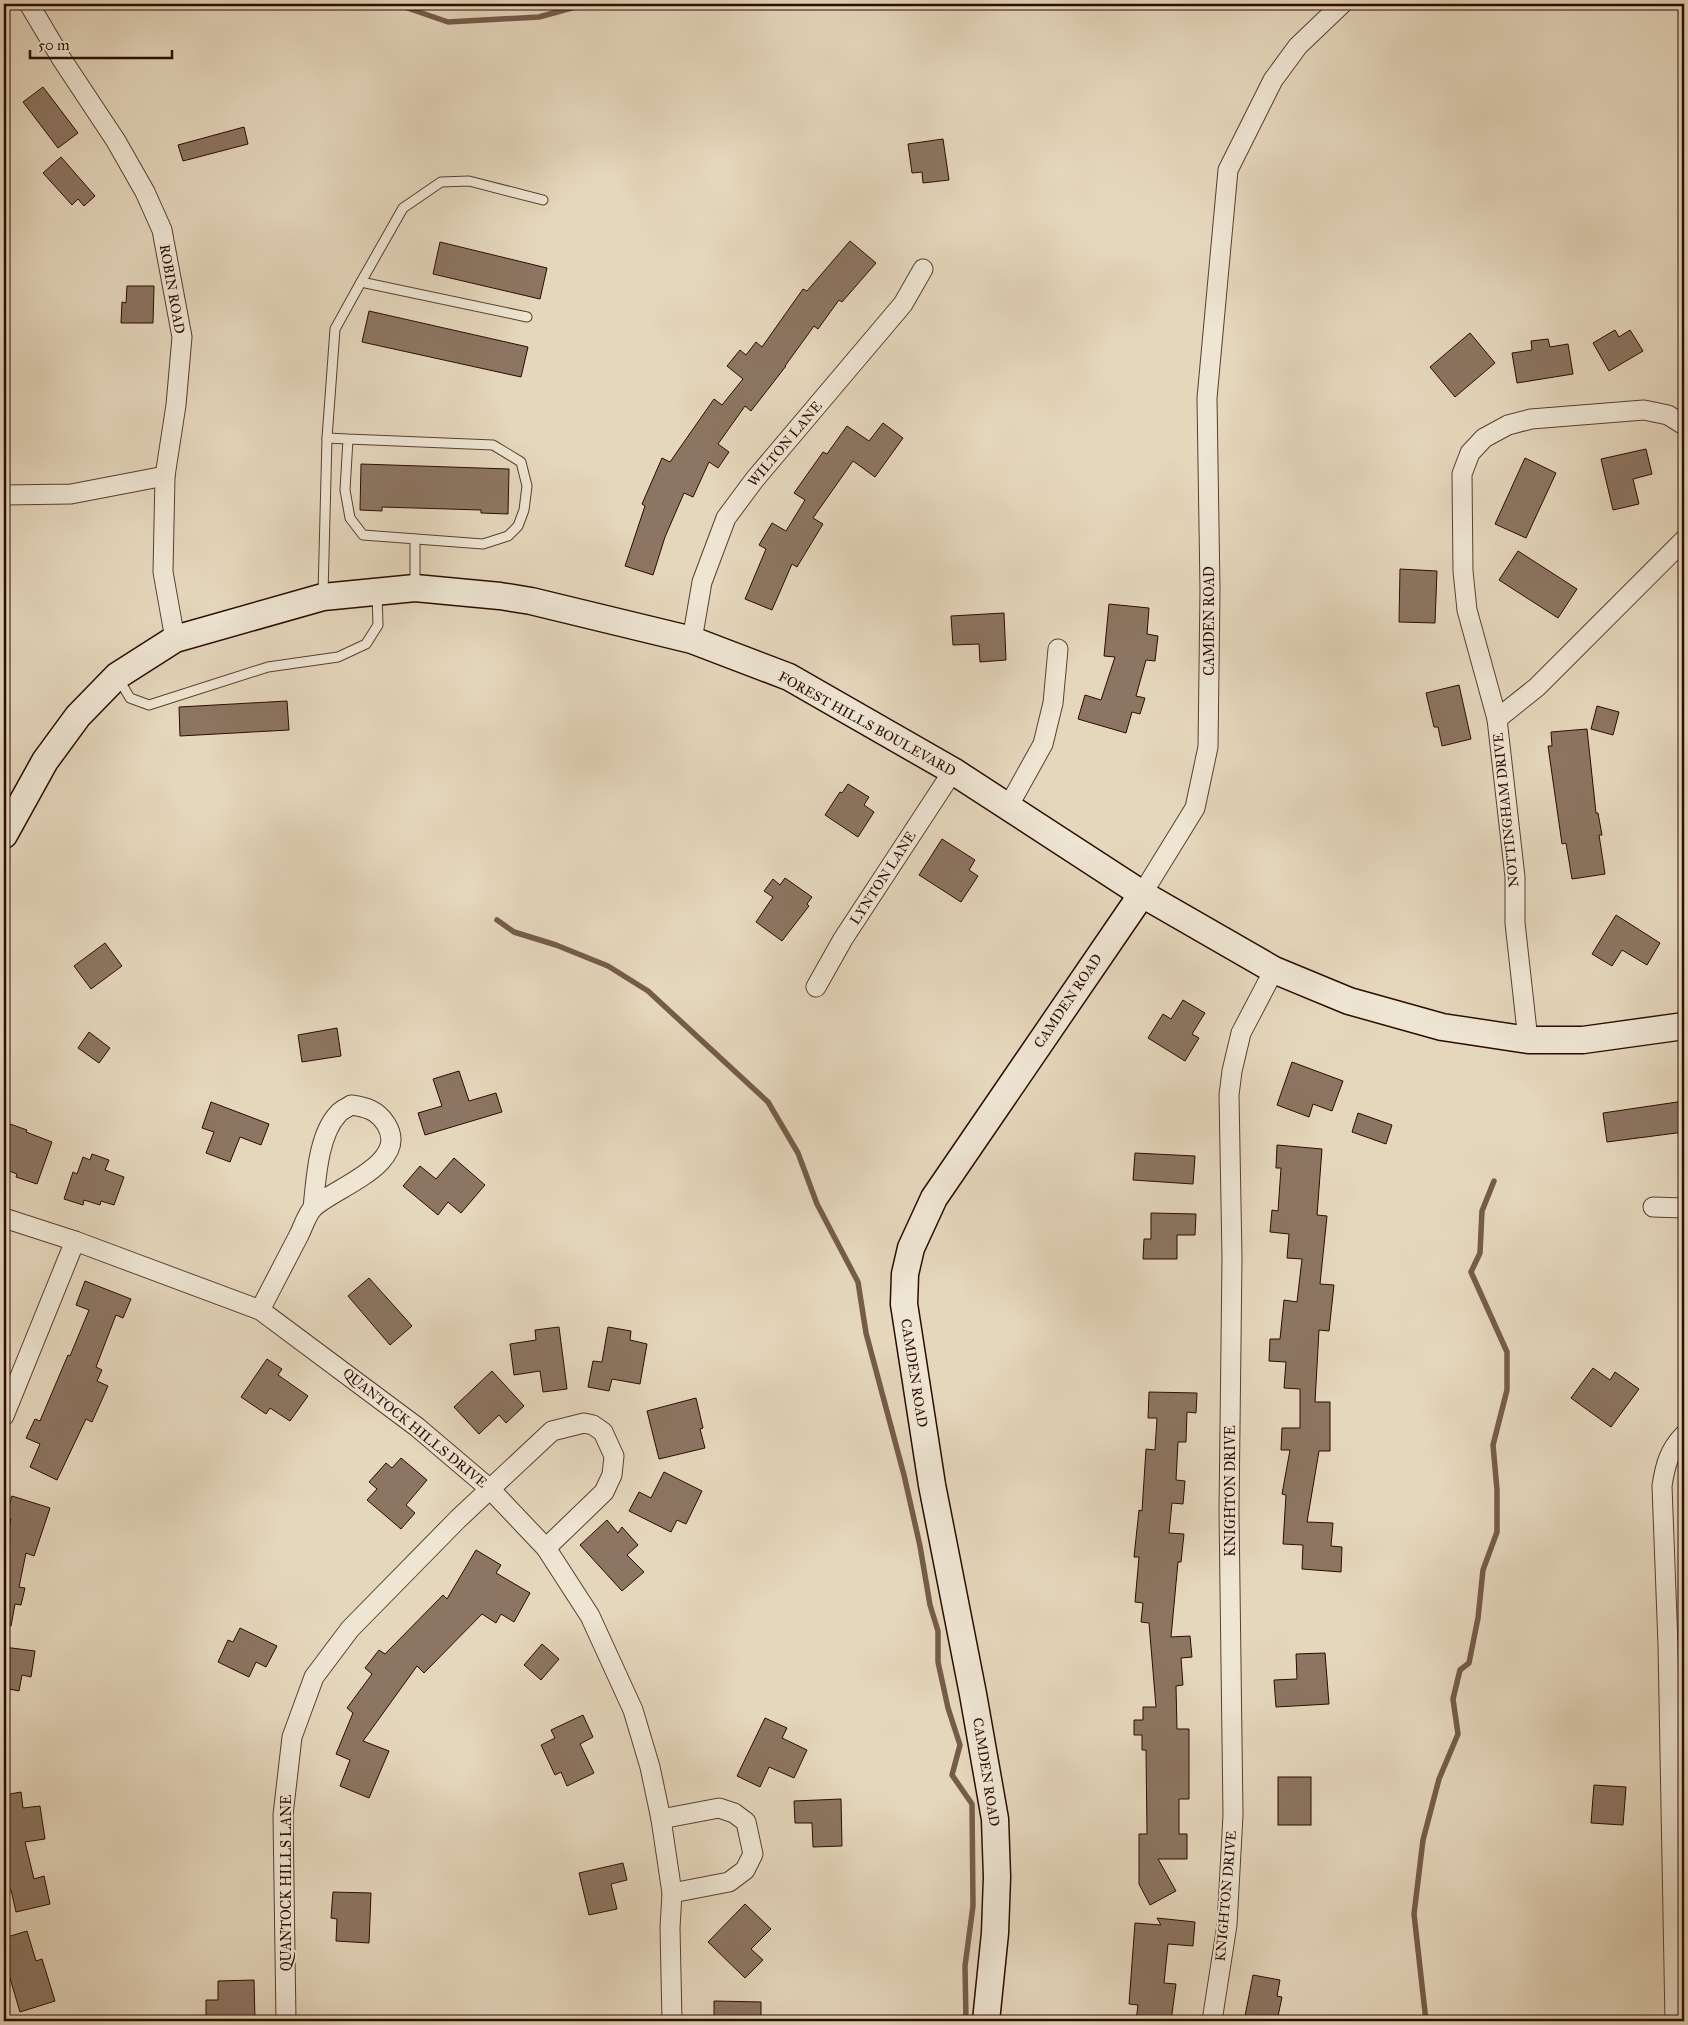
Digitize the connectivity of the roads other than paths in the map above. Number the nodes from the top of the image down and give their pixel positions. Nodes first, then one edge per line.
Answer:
1 (29, 4) edge
2 (1342, 4) edge
3 (542, 200) dead end
4 (922, 269) dead end
5 (361, 282) junction
6 (527, 317) dead end
7 (1684, 425) edge
8 (327, 438) junction
9 (348, 439) junction
10 (166, 476) junction
11 (4, 495) edge
12 (415, 539) junction
13 (1684, 540) edge
14 (415, 588) junction
15 (377, 590) junction
16 (323, 597) junction
17 (175, 639) junction
18 (692, 640) junction
19 (1058, 649) dead end
20 (117, 676) junction
21 (1496, 719) junction
22 (953, 771) junction
23 (1008, 807) junction
24 (4, 835) edge
25 (1142, 894) junction
26 (1274, 970) junction
27 (816, 987) dead end
28 (1684, 1026) edge
29 (1528, 1040) junction
30 (313, 1208) junction
31 (1653, 1208) dead end
32 (1684, 1208) edge
33 (4, 1218) edge
34 (74, 1241) junction
35 (260, 1310) junction
36 (4, 1416) edge
37 (1684, 1435) edge
38 (490, 1489) junction
39 (546, 1548) junction
40 (1678, 1792) edge
41 (661, 1819) junction
42 (672, 1893) junction
43 (1680, 1996) edge
44 (286, 2021) edge
45 (672, 2021) edge
46 (986, 2021) edge
47 (1212, 2021) edge
48 (1675, 2021) edge

1 - 10 street, ROBIN ROAD
2 - 25 street, CAMDEN ROAD
3 - 5 lane
4 - 18 street, WILTON LANE
5 - 6 lane
5 - 8 lane
7 - 21 street
8 - 9 lane
8 - 16 lane
9 - 12 lane
9 - 12 lane
10 - 11 street
10 - 17 street, ROBIN ROAD
12 - 14 lane
13 - 21 street, NOTTINGHAM DRIVE
14 - 15 main road, FOREST HILLS BOULEVARD
14 - 18 main road, FOREST HILLS BOULEVARD
15 - 16 main road, FOREST HILLS BOULEVARD
15 - 20 lane
16 - 17 main road, FOREST HILLS BOULEVARD
17 - 20 main road, FOREST HILLS BOULEVARD
18 - 22 main road, FOREST HILLS BOULEVARD
19 - 23 street
20 - 24 main road, FOREST HILLS BOULEVARD
21 - 29 street, NOTTINGHAM DRIVE
22 - 23 main road, FOREST HILLS BOULEVARD
22 - 27 street, LYNTON LANE
23 - 25 main road, FOREST HILLS BOULEVARD
25 - 26 main road, FOREST HILLS BOULEVARD
25 - 46 main road, CAMDEN ROAD
26 - 29 main road, FOREST HILLS BOULEVARD
26 - 47 street, KNIGHTON DRIVE
28 - 29 main road, FOREST HILLS BOULEVARD
30 - 30 street
30 - 35 street
31 - 32 street
33 - 34 street, QUANTOCK HILLS DRIVE
34 - 35 street, QUANTOCK HILLS DRIVE
34 - 36 street
35 - 38 street, QUANTOCK HILLS DRIVE
37 - 40 street
38 - 39 street, QUANTOCK HILLS DRIVE
38 - 39 street, QUANTOCK HILLS LANE
38 - 44 street, QUANTOCK HILLS LANE
39 - 41 street, QUANTOCK HILLS DRIVE
40 - 43 street
41 - 42 street, QUANTOCK HILLS DRIVE
41 - 42 street
42 - 45 street, QUANTOCK HILLS DRIVE
43 - 48 street

